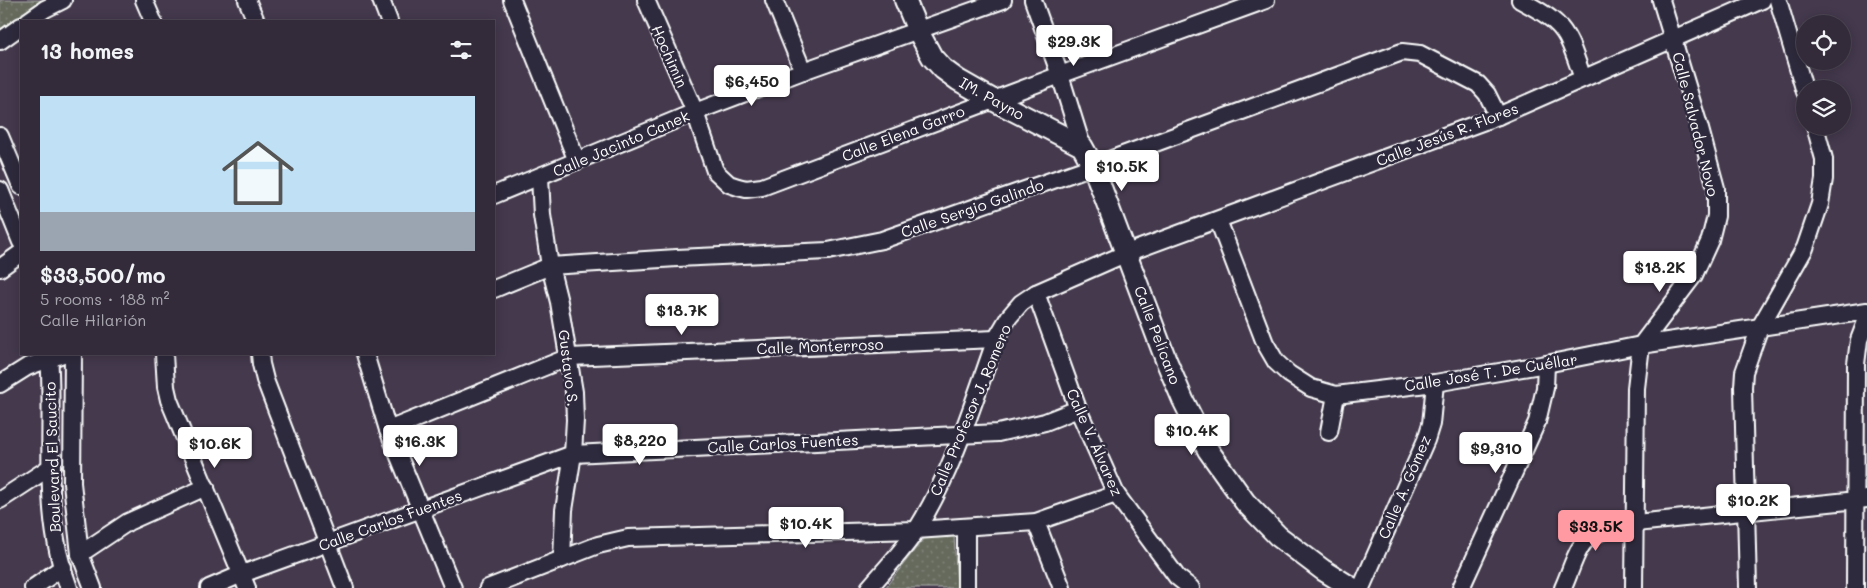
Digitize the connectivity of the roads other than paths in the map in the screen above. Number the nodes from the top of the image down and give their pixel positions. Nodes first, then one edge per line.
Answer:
1 (62, 0) edge
2 (144, 0) edge
3 (381, 0) edge
4 (512, 0) edge
5 (646, 0) edge
6 (774, 0) edge
7 (906, 0) edge
8 (1003, 0) edge
9 (1033, 0) edge
10 (1266, 0) edge
11 (1520, 0) edge
12 (1661, 0) edge
13 (1762, 0) edge
14 (1778, 0) edge
15 (251, 1) edge
16 (48, 15) edge
17 (31, 20) edge
18 (153, 20) edge
19 (256, 20) edge
20 (389, 20) edge
21 (20, 27) edge
22 (918, 31) junction
23 (1674, 38) junction
24 (0, 41) edge
25 (803, 71) junction
26 (1060, 75) junction
27 (1583, 78) junction
28 (1801, 80) edge
29 (993, 100) junction
30 (695, 112) junction
31 (1498, 116) junction
32 (1817, 135) edge
33 (0, 136) edge
34 (1082, 146) junction
35 (577, 162) junction
36 (1093, 166) junction
37 (540, 177) junction
38 (20, 184) edge
39 (0, 190) edge
40 (495, 195) edge
41 (1218, 220) junction
42 (20, 240) edge
43 (1127, 253) junction
44 (20, 254) edge
45 (550, 266) junction
46 (0, 268) edge
47 (495, 289) edge
48 (1036, 293) junction
49 (1867, 311) edge
50 (1867, 319) edge
51 (1760, 327) junction
52 (996, 339) junction
53 (1641, 345) junction
54 (54, 355) edge
55 (73, 355) edge
56 (164, 355) edge
57 (260, 355) edge
58 (365, 355) edge
59 (569, 357) junction
60 (1546, 364) junction
61 (1435, 383) junction
62 (0, 384) edge
63 (1336, 395) junction
64 (1078, 409) junction
65 (388, 430) junction
66 (1329, 432) dead end
67 (961, 433) junction
68 (573, 454) junction
69 (52, 466) junction
70 (206, 487) junction
71 (1116, 494) junction
72 (0, 500) edge
73 (1861, 500) edge
74 (419, 509) junction
75 (1747, 511) junction
76 (1036, 522) junction
77 (1636, 523) junction
78 (966, 527) junction
79 (916, 530) junction
80 (328, 543) junction
81 (80, 554) junction
82 (562, 560) junction
83 (63, 567) junction
84 (244, 581) edge
85 (1176, 582) edge
86 (33, 588) edge
87 (69, 588) edge
88 (93, 588) edge
89 (209, 588) edge
90 (345, 588) edge
91 (453, 588) edge
92 (488, 588) edge
93 (869, 588) edge
94 (966, 588) edge
95 (1062, 588) edge
96 (1191, 588) edge
97 (1352, 588) edge
98 (1361, 588) edge
99 (1461, 588) edge
100 (1564, 588) edge
101 (1634, 588) edge
102 (1748, 588) edge
103 (1855, 588) edge

1 - 16 street
2 - 18 street
3 - 20 street
4 - 35 street
5 - 30 street, Hochimin
6 - 25 street
7 - 22 main road, IM. Payno
8 - 22 street, Calle Jacinto Canek
9 - 26 street
10 - 26 street, Calle Elena Garro
11 - 27 street
12 - 23 street, Calle Salvador Novo
13 - 23 street, Calle Jesús R. Flores
14 - 28 street
15 - 19 street
16 - 17 street
21 - 24 street
22 - 25 street, Calle Jacinto Canek
22 - 29 main road, IM. Payno
23 - 27 street, Calle Jesús R. Flores
23 - 53 street, Calle Salvador Novo
25 - 30 street, Calle Jacinto Canek
26 - 29 street, Calle Elena Garro
26 - 34 street
27 - 31 street, Calle Jesús R. Flores
29 - 30 street, Calle Elena Garro
29 - 34 main road, IM. Payno
30 - 35 street, Calle Jacinto Canek
31 - 36 street, Calle Sergio Galindo
31 - 41 street, Calle Jesús R. Flores
32 - 51 street
33 - 38 street
34 - 36 main road, Calle Pelícano
35 - 37 street, Calle Jacinto Canek
36 - 43 main road, Calle Pelícano
36 - 45 street, Calle Sergio Galindo
37 - 40 street, Calle Jacinto Canek
37 - 45 street, Gustavo S.
39 - 42 street
41 - 43 street, Calle Jesús R. Flores
41 - 63 street, Calle José T. De Cuéllar
43 - 48 street, Calle Profesor J. Romero
43 - 97 main road, Calle Pelícano
44 - 46 street
45 - 47 street, Calle Sergio Galindo
45 - 59 street, Gustavo S.
48 - 52 street, Calle Profesor J. Romero
48 - 64 street, Calle V. Álvarez
49 - 51 street, Calle José T. De Cuéllar
50 - 73 street
51 - 53 street, Calle José T. De Cuéllar
51 - 75 street
52 - 59 street, Calle Monterroso
52 - 67 street, Calle Profesor J. Romero
53 - 60 street, Calle José T. De Cuéllar
53 - 77 street
54 - 62 street
54 - 69 street, Boulevard El Saucito
55 - 81 street, Boulevard El Saucito
56 - 70 street
57 - 80 street
58 - 65 street
59 - 65 street, Calle Monterroso
59 - 68 street, Gustavo S.
60 - 61 street, Calle José T. De Cuéllar
60 - 99 street
61 - 63 street, Calle José T. De Cuéllar
61 - 98 street, Calle A. Gómez
63 - 66 street
64 - 67 street, Calle Carlos Fuentes
64 - 71 street, Calle V. Álvarez
65 - 74 street
67 - 68 street, Calle Carlos Fuentes
67 - 79 street, Calle Profesor J. Romero
68 - 74 street, Calle Carlos Fuentes
68 - 82 street, Gustavo S.
69 - 72 street
69 - 83 street, Boulevard El Saucito
70 - 81 street
70 - 84 street
71 - 76 street
71 - 85 street, Calle V. Álvarez
73 - 75 street
73 - 103 street
74 - 80 street, Calle Carlos Fuentes
74 - 91 street
75 - 77 street
75 - 102 street
76 - 78 street
76 - 95 street
77 - 100 street
77 - 101 street
78 - 79 street
78 - 94 street
79 - 82 street
79 - 93 street, Calle Profesor J. Romero
80 - 84 street, Calle Carlos Fuentes
80 - 90 street
81 - 88 street, Boulevard El Saucito
82 - 92 street
83 - 86 street
83 - 87 street, Boulevard El Saucito
84 - 89 street, Calle Carlos Fuentes
85 - 96 street, Calle V. Álvarez

